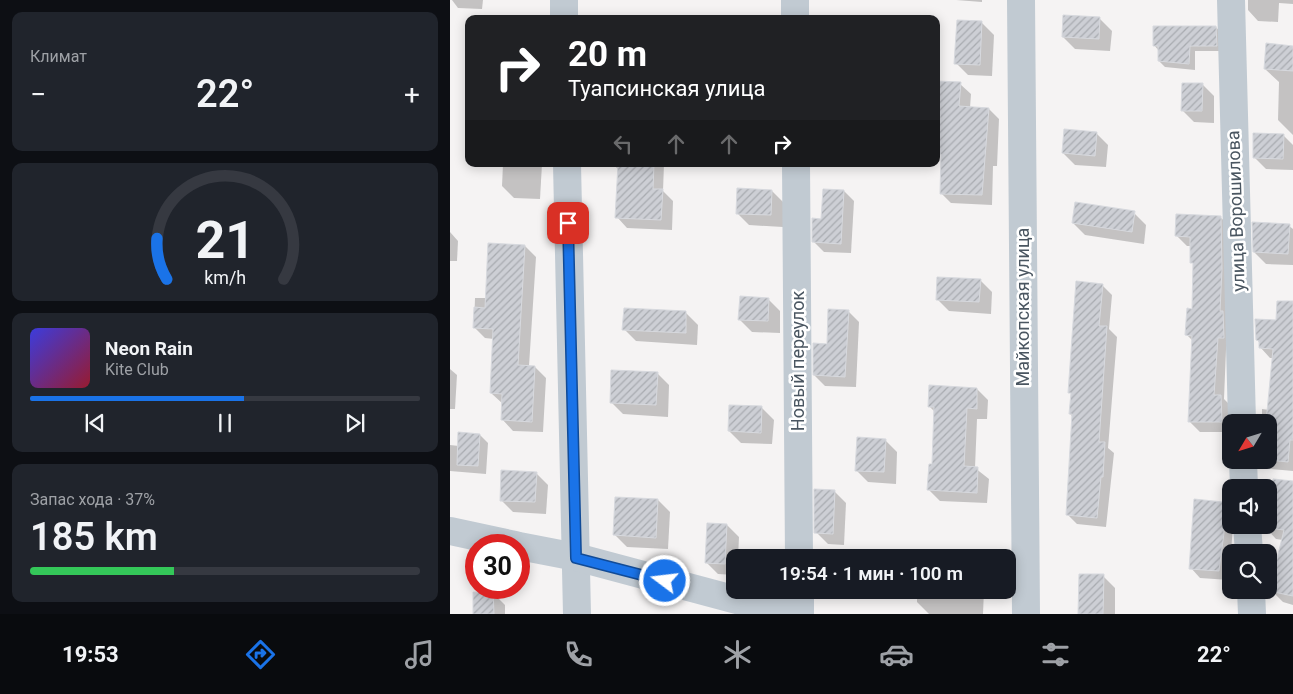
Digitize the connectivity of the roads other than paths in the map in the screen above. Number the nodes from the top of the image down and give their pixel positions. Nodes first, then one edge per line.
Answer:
1 (564, 0) edge
2 (795, 0) edge
3 (1021, 0) edge
4 (1231, 0) edge
5 (564, 15) edge
6 (795, 15) edge
7 (567, 167) edge
8 (796, 167) edge
9 (1242, 414) edge
10 (450, 532) edge
11 (465, 535) edge
12 (530, 548) edge
13 (799, 549) edge
14 (576, 558) junction
15 (800, 599) edge
16 (1251, 599) edge
17 (577, 614) edge
18 (789, 614) edge
19 (800, 614) edge
20 (1026, 614) edge
21 (1252, 614) edge

1 - 5 street
2 - 6 street
3 - 20 street, Майкопская улица
4 - 9 street, улица Ворошилова
7 - 14 street
8 - 13 street, Новый переулок
10 - 11 street
12 - 14 street
14 - 17 street
14 - 18 street
15 - 19 street
16 - 21 street

